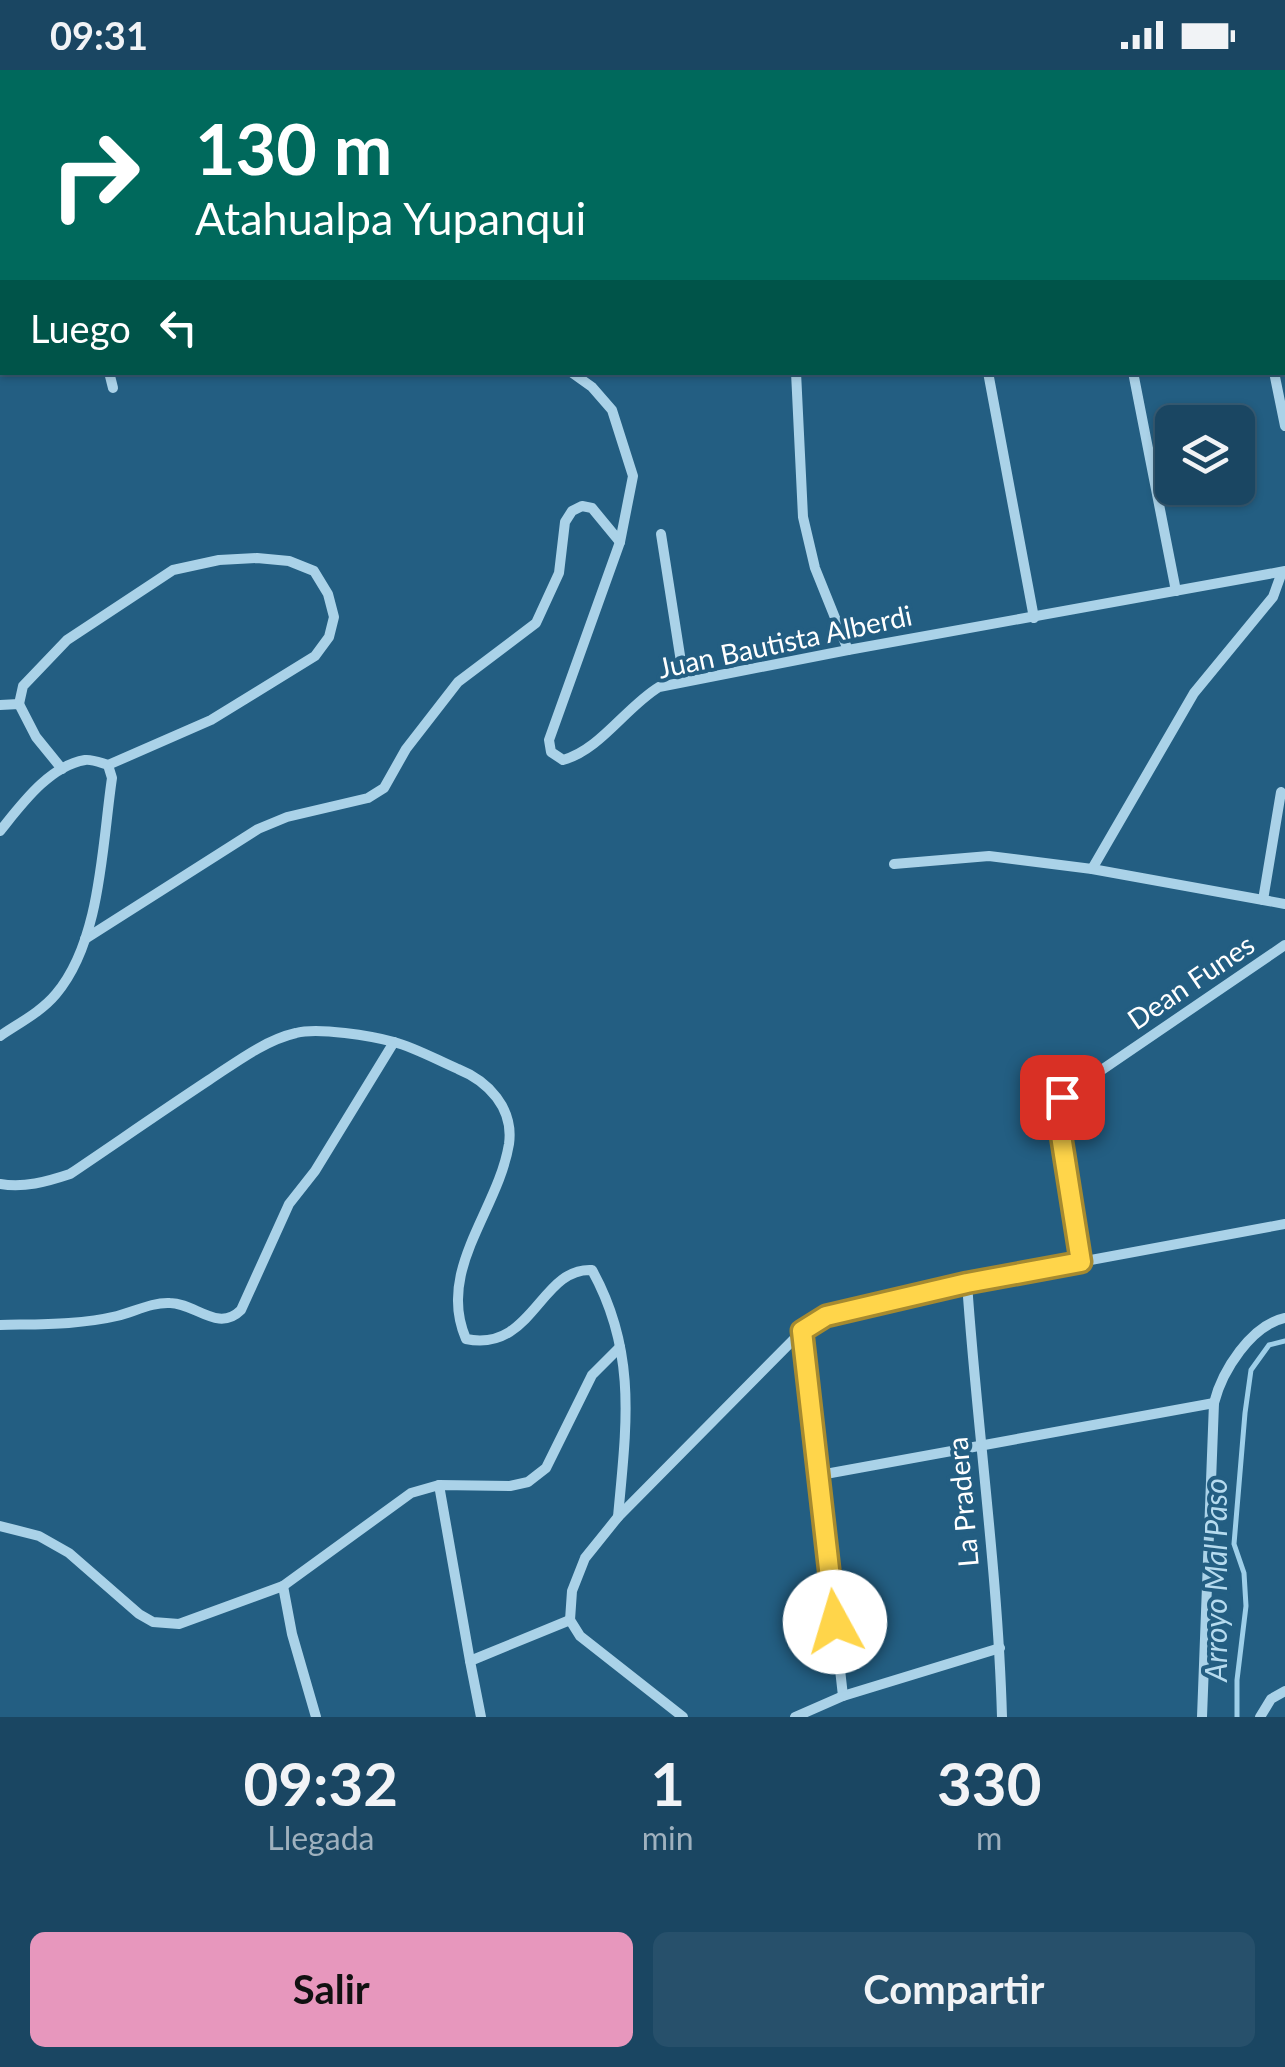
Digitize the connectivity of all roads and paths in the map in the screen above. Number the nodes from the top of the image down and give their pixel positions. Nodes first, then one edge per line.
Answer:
1 (110, 375) edge
2 (575, 375) edge
3 (796, 375) edge
4 (989, 375) edge
5 (1134, 375) edge
6 (1275, 375) edge
7 (113, 388) dead end
8 (1285, 426) edge
9 (661, 534) dead end
10 (620, 542) junction
11 (1283, 572) edge
12 (1176, 591) junction
13 (1034, 618) junction
14 (848, 650) junction
15 (684, 682) junction
16 (19, 704) junction
17 (0, 705) edge
18 (108, 765) junction
19 (62, 769) junction
20 (1281, 792) dead end
21 (0, 831) edge
22 (894, 864) dead end
23 (1092, 869) junction
24 (1264, 900) junction
25 (1285, 904) edge
26 (84, 938) junction
27 (1285, 946) edge
28 (0, 1036) edge
29 (394, 1042) junction
30 (0, 1184) edge
31 (1285, 1224) edge
32 (1081, 1262) junction
33 (967, 1283) junction
34 (1285, 1318) edge
35 (0, 1325) edge
36 (802, 1331) junction
37 (620, 1347) junction
38 (1214, 1403) junction
39 (982, 1446) junction
40 (820, 1475) junction
41 (439, 1484) junction
42 (618, 1517) junction
43 (0, 1526) edge
44 (283, 1586) junction
45 (570, 1620) junction
46 (1000, 1648) junction
47 (470, 1661) junction
48 (1285, 1691) edge
49 (843, 1696) junction
50 (316, 1717) edge
51 (481, 1717) edge
52 (683, 1717) edge
53 (796, 1717) edge
54 (1002, 1717) edge
55 (1202, 1717) edge
56 (1260, 1717) edge

1 - 7 street
2 - 10 street, Juan Bautista Alberdi
3 - 14 street
4 - 13 street
5 - 12 street
6 - 8 street
9 - 15 street
10 - 15 street, Juan Bautista Alberdi
10 - 26 street
11 - 12 street, Juan Bautista Alberdi
11 - 23 street
12 - 13 street, Juan Bautista Alberdi
13 - 14 street, Juan Bautista Alberdi
14 - 15 street, Juan Bautista Alberdi
16 - 17 street
16 - 18 street
16 - 19 street
18 - 19 street
18 - 26 street
19 - 21 street
20 - 24 street
22 - 23 street, Dean Funes
23 - 24 street, Dean Funes
24 - 25 street, Dean Funes
26 - 28 street
27 - 32 street, Dean Funes
29 - 30 street
29 - 35 street
29 - 37 street
31 - 32 street
32 - 33 street
33 - 36 street
33 - 39 street, La Pradera
34 - 38 street
36 - 40 street
36 - 42 street
37 - 41 street
37 - 42 street
38 - 39 street
38 - 55 street
39 - 40 street
39 - 46 street, La Pradera
40 - 49 street
41 - 44 street
41 - 47 street
42 - 45 street
43 - 44 street
44 - 50 street
45 - 47 street
45 - 52 street
46 - 49 street
46 - 54 street, La Pradera
47 - 51 street
48 - 56 street
49 - 53 street

